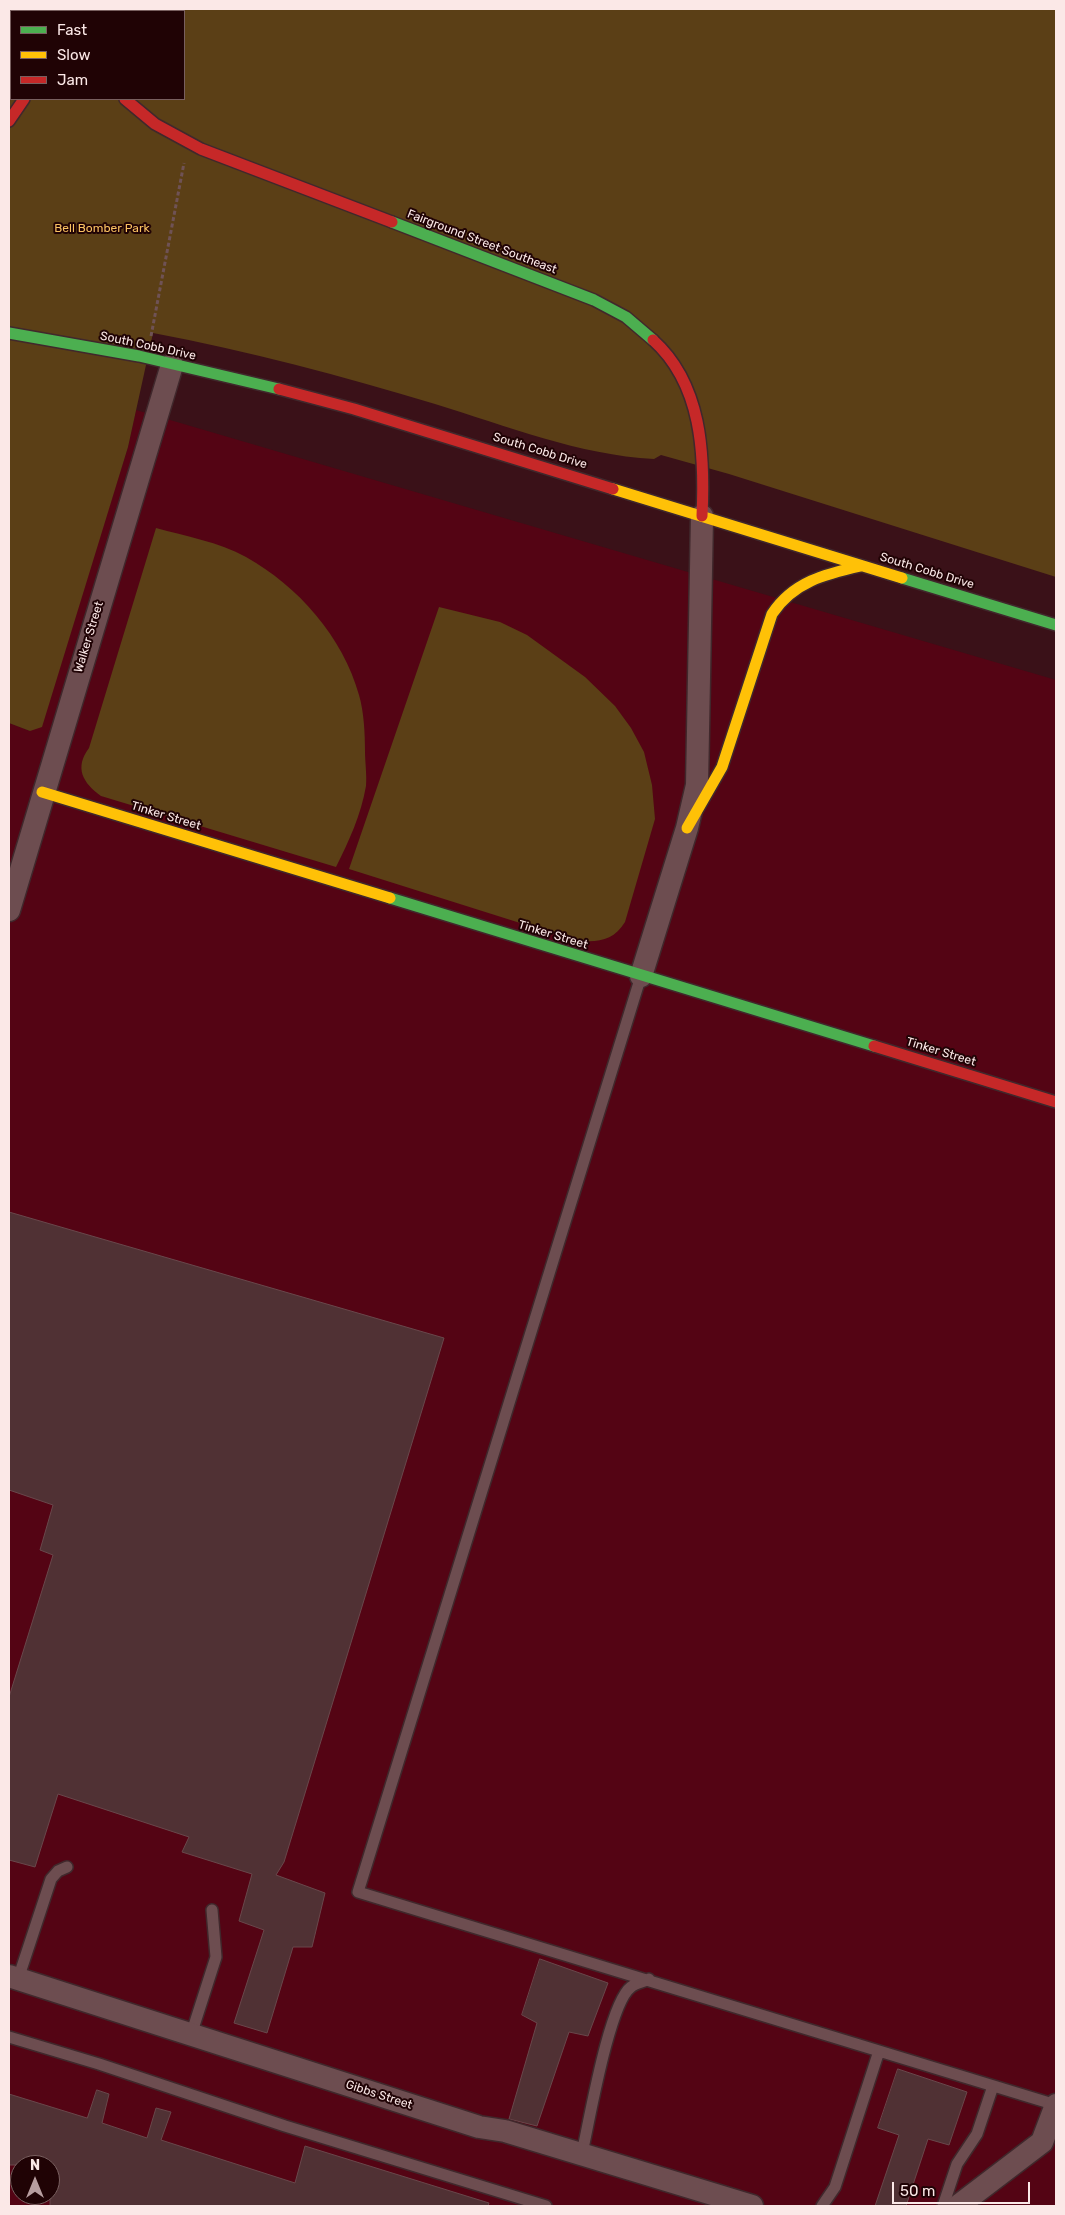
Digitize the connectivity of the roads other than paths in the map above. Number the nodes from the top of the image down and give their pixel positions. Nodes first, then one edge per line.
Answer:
1 (23, 100) edge
2 (127, 100) edge
3 (9, 121) edge
4 (9, 334) edge
5 (172, 365) junction
6 (702, 516) junction
7 (861, 566) junction
8 (1056, 625) edge
9 (42, 792) junction
10 (688, 828) junction
11 (9, 910) edge
12 (641, 976) junction
13 (1056, 1102) edge
14 (66, 1866) dead end
15 (212, 1910) dead end
16 (13, 1977) edge
17 (649, 1979) junction
18 (191, 2035) junction
19 (9, 2037) edge
20 (879, 2050) junction
21 (993, 2086) junction
22 (1056, 2105) edge
23 (582, 2153) junction
24 (546, 2206) edge
25 (752, 2206) edge
26 (822, 2206) edge
27 (943, 2206) edge
28 (958, 2206) edge

1 - 3 main road
2 - 6 main road, Fairground Street Southeast
4 - 5 main road, South Cobb Drive
5 - 6 main road, South Cobb Drive
5 - 9 street, Walker Street
6 - 7 main road, South Cobb Drive
6 - 10 street
7 - 8 main road, South Cobb Drive
7 - 10 main road
9 - 11 street, Walker Street
9 - 12 main road, Tinker Street
10 - 12 street
12 - 13 main road, Tinker Street
12 - 17 lane
14 - 16 lane
15 - 18 lane
16 - 18 street, Gibbs Street
17 - 20 lane
17 - 23 lane
18 - 23 street, Gibbs Street
19 - 24 lane
20 - 21 lane
20 - 26 lane
21 - 22 lane
21 - 27 lane
22 - 28 street
23 - 25 street, Gibbs Street

